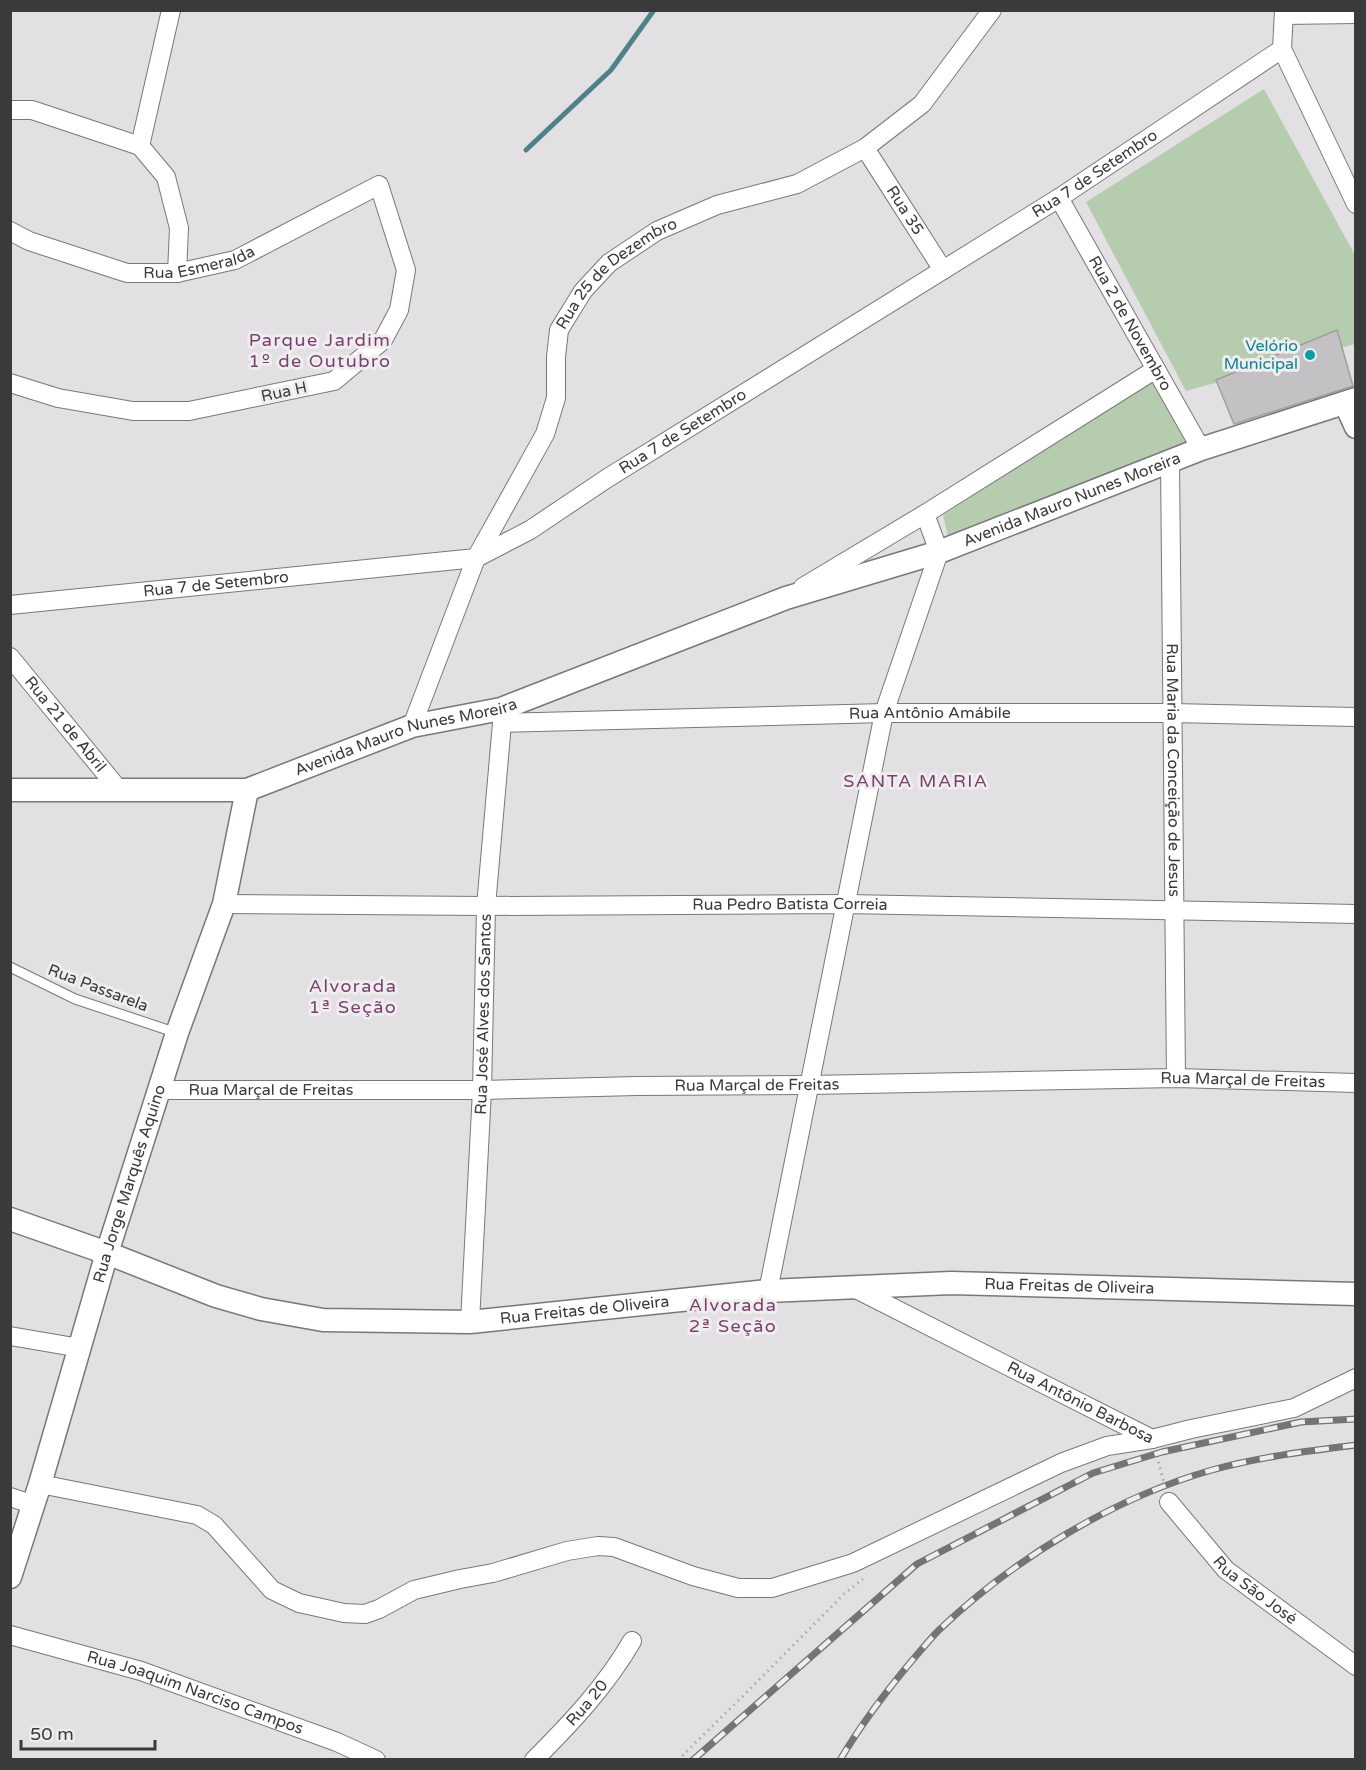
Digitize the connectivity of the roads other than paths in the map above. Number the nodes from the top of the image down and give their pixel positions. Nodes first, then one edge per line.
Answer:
1 (171, 10) edge
2 (992, 10) edge
3 (1284, 13) edge
4 (1356, 14) edge
5 (1282, 49) junction
6 (10, 110) edge
7 (140, 146) junction
8 (866, 148) junction
9 (378, 184) joint
10 (1059, 198) junction
11 (1356, 204) edge
12 (10, 231) edge
13 (943, 270) junction
14 (177, 273) junction
15 (1156, 369) junction
16 (10, 383) edge
17 (1350, 401) edge
18 (1356, 427) edge
19 (1201, 449) junction
20 (1170, 461) junction
21 (925, 514) junction
22 (939, 552) junction
23 (476, 558) junction
24 (786, 598) junction
25 (10, 605) edge
26 (10, 657) edge
27 (884, 713) junction
28 (1172, 713) junction
29 (501, 716) junction
30 (1356, 717) edge
31 (412, 726) junction
32 (10, 790) edge
33 (247, 790) junction
34 (120, 791) junction
35 (224, 904) junction
36 (846, 904) junction
37 (486, 906) junction
38 (1176, 911) junction
39 (1356, 914) edge
40 (10, 967) edge
41 (177, 1033) junction
42 (1176, 1078) junction
43 (1356, 1083) edge
44 (809, 1085) junction
45 (159, 1090) junction
46 (482, 1090) junction
47 (10, 1219) edge
48 (107, 1252) junction
49 (852, 1287) junction
50 (768, 1291) junction
51 (1356, 1294) edge
52 (470, 1322) junction
53 (10, 1336) edge
54 (80, 1348) junction
55 (1356, 1378) edge
56 (1152, 1439) junction
57 (37, 1494) junction
58 (10, 1497) edge
59 (1169, 1502) road end
60 (10, 1577) edge
61 (10, 1635) edge
62 (632, 1641) dead end
63 (1356, 1666) edge
64 (376, 1760) edge
65 (534, 1760) edge

1 - 7 street
2 - 8 street, Rua 25 de Dezembro
3 - 4 street
3 - 5 street
5 - 10 street, Rua 7 de Setembro
5 - 11 street
6 - 7 street
7 - 14 street
8 - 13 street, Rua 35
8 - 23 street, Rua 25 de Dezembro
9 - 14 street, Rua Esmeralda
9 - 16 street, Rua H
10 - 13 street, Rua 7 de Setembro
10 - 15 street, Rua 2 de Novembro
12 - 14 street, Rua Esmeralda
13 - 23 street, Rua 7 de Setembro
15 - 19 street, Rua 2 de Novembro
15 - 21 street, Avenida Mauro Nunes Moreira
17 - 18 street
17 - 19 street, Avenida Mauro Nunes Moreira
19 - 20 street, Avenida Mauro Nunes Moreira
20 - 22 street, Avenida Mauro Nunes Moreira
20 - 28 street, Rua Maria da Conceição de Jesus
21 - 22 street
21 - 24 street, Avenida Mauro Nunes Moreira
22 - 24 street, Avenida Mauro Nunes Moreira
22 - 27 street
23 - 25 street, Rua 7 de Setembro
23 - 31 street, Rua 25 de Dezembro
24 - 29 street, Avenida Mauro Nunes Moreira
26 - 34 street, Rua 21 de Abril
27 - 28 street, Rua Antônio Amábile
27 - 29 street, Rua Antônio Amábile
27 - 36 street
28 - 30 street, Rua Antônio Amábile
28 - 38 street, Rua Maria da Conceição de Jesus
29 - 31 street, Avenida Mauro Nunes Moreira
29 - 37 street, Rua José Alves dos Santos
31 - 33 street, Avenida Mauro Nunes Moreira
32 - 34 street, Avenida Mauro Nunes Moreira
33 - 34 street, Avenida Mauro Nunes Moreira
33 - 35 street, Rua Jorge Marquês Aquino
35 - 37 street, Rua Pedro Batista Correia
35 - 41 street, Rua Jorge Marquês Aquino
36 - 37 street, Rua Pedro Batista Correia
36 - 38 street, Rua Pedro Batista Correia
36 - 44 street
37 - 46 street, Rua José Alves dos Santos
38 - 39 street, Rua Pedro Batista Correia
38 - 42 street, Rua Maria da Conceição de Jesus
40 - 41 lane, Rua Passarela
41 - 45 street, Rua Jorge Marquês Aquino
42 - 43 street, Rua Marçal de Freitas
42 - 44 street, Rua Marçal de Freitas
44 - 46 street, Rua Marçal de Freitas
44 - 50 street
45 - 46 street, Rua Marçal de Freitas
45 - 48 street, Rua Jorge Marquês Aquino
46 - 52 street, Rua José Alves dos Santos
47 - 48 street, Rua Freitas de Oliveira
48 - 52 street, Rua Freitas de Oliveira
48 - 54 street, Rua Jorge Marquês Aquino
49 - 50 street, Rua Freitas de Oliveira
49 - 51 street, Rua Freitas de Oliveira
49 - 56 street, Rua Antônio Barbosa
50 - 52 street, Rua Freitas de Oliveira
53 - 54 street
54 - 57 street, Rua Jorge Marquês Aquino
55 - 56 street, Rua Antônio Barbosa
56 - 57 street
57 - 58 street
57 - 60 street, Rua Jorge Marquês Aquino
59 - 63 street, Rua São José
61 - 64 street, Rua Joaquim Narciso Campos
62 - 65 street, Rua 20

